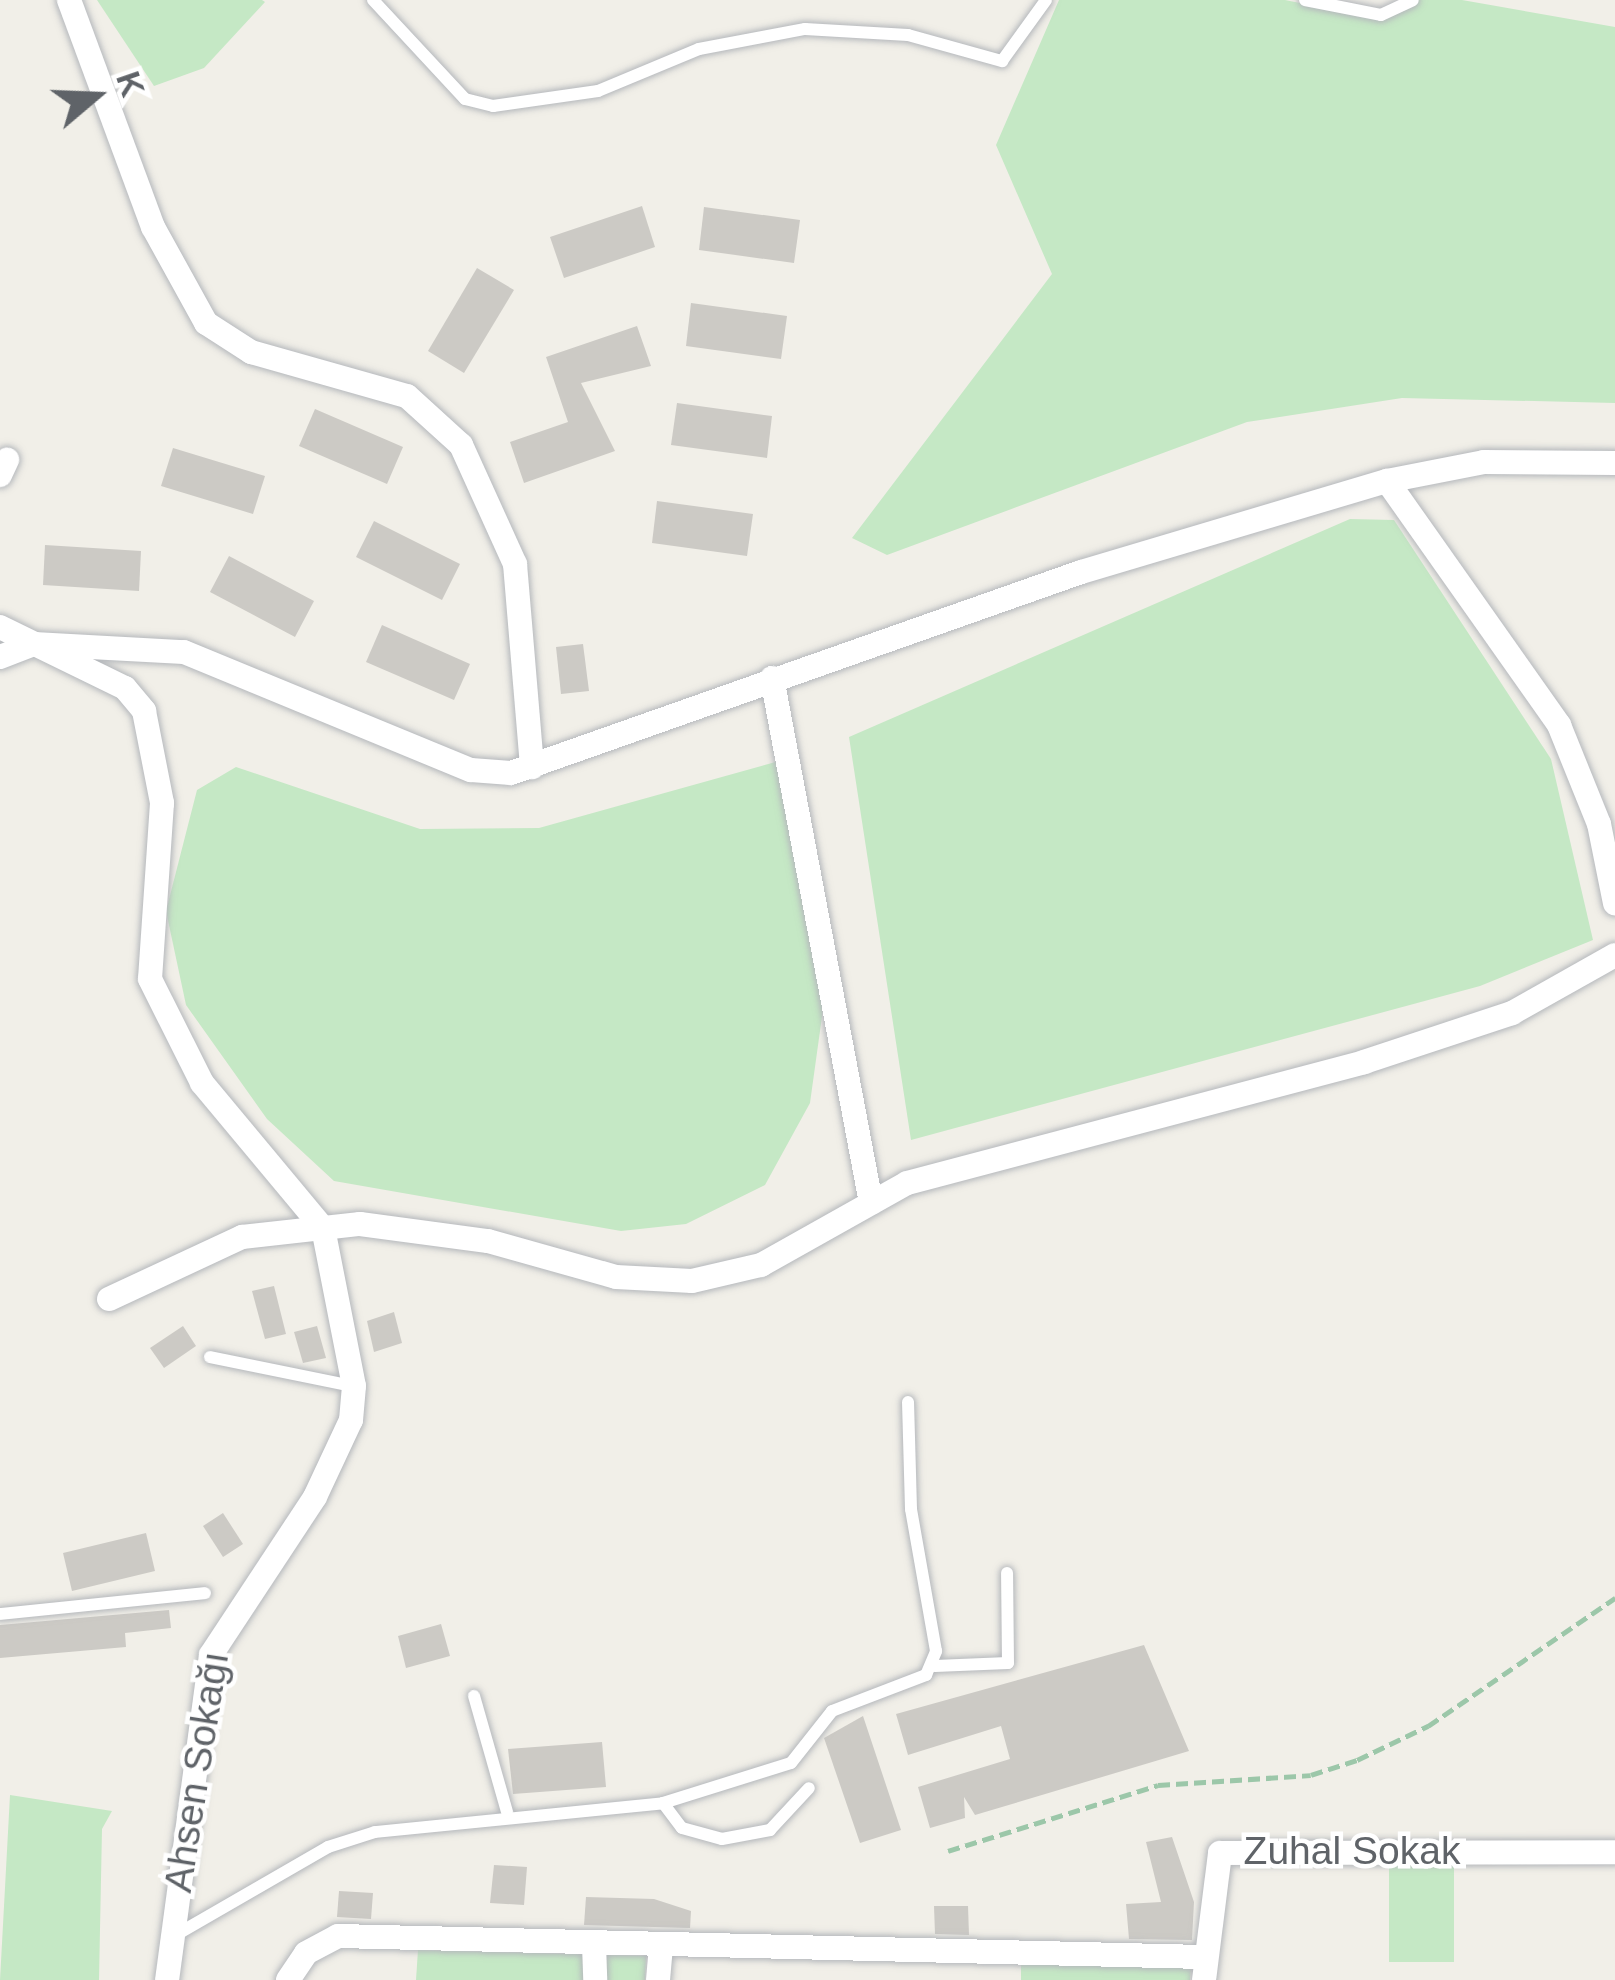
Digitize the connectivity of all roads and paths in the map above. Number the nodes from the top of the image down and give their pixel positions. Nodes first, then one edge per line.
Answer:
1 (69, 0) edge
2 (373, 0) edge
3 (1046, 0) edge
4 (1304, 0) edge
5 (1412, 0) edge
6 (1615, 463) edge
7 (1387, 481) junction
8 (0, 627) edge
9 (34, 644) junction
10 (0, 656) edge
11 (772, 678) junction
12 (532, 767) junction
13 (1615, 903) edge
14 (1615, 955) edge
15 (871, 1203) junction
16 (322, 1228) junction
17 (109, 1299) dead end
18 (210, 1358) dead end
19 (354, 1386) junction
20 (908, 1402) dead end
21 (1007, 1573) dead end
22 (205, 1593) dead end
23 (1615, 1598) edge
24 (0, 1614) edge
25 (935, 1666) junction
26 (474, 1696) dead end
27 (809, 1788) dead end
28 (663, 1803) junction
29 (507, 1812) junction
30 (948, 1851) dead end
31 (1615, 1852) edge
32 (172, 1936) junction
33 (594, 1944) junction
34 (661, 1947) junction
35 (1204, 1969) edge
36 (166, 1980) edge
37 (288, 1980) edge
38 (595, 1980) edge
39 (658, 1980) edge

1 - 12 street
2 - 3 lane
4 - 5 lane
6 - 7 street
7 - 11 street
7 - 13 street
8 - 9 street
9 - 10 street
9 - 12 street
9 - 16 street
11 - 12 street
11 - 15 street
14 - 15 street
15 - 16 street
16 - 17 street
16 - 19 street
18 - 19 lane
19 - 32 street, Ahsen Sokağı
20 - 25 lane
21 - 25 lane
22 - 24 lane
23 - 30 path
25 - 28 lane
26 - 29 lane
27 - 28 lane
28 - 29 lane
29 - 32 lane
31 - 35 street, Zuhal Sokak
32 - 36 street, Ahsen Sokağı
33 - 34 street
33 - 37 street
33 - 38 street
34 - 35 street
34 - 39 street

